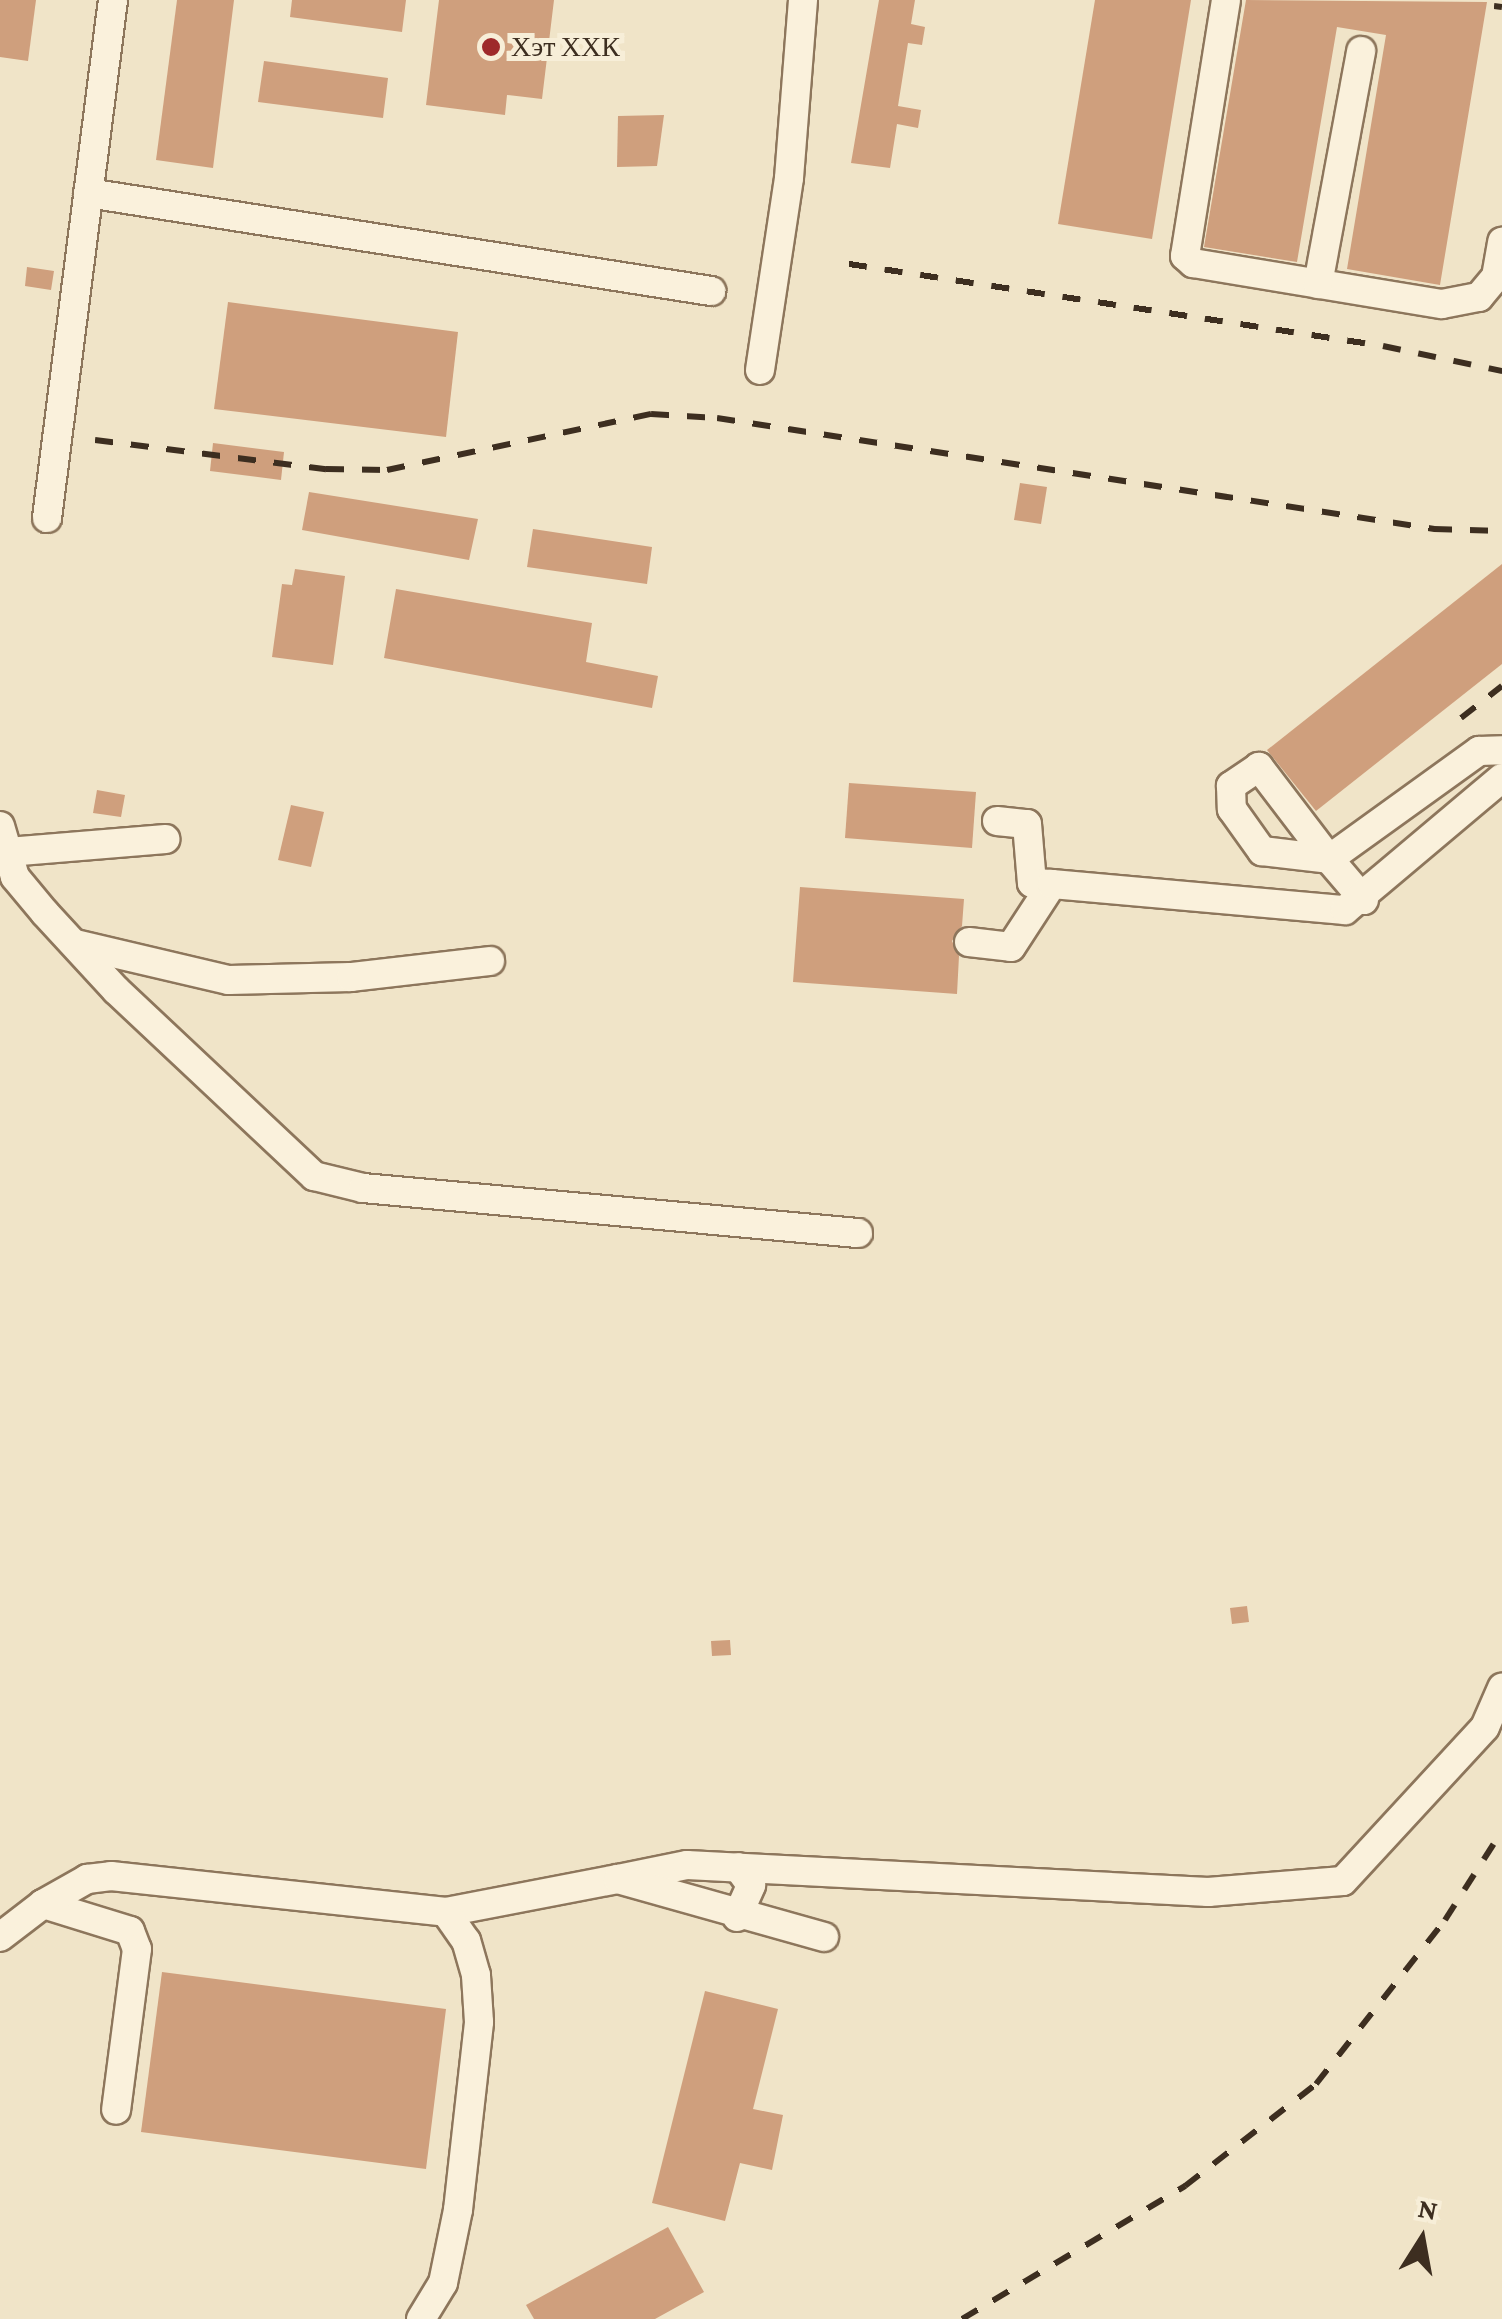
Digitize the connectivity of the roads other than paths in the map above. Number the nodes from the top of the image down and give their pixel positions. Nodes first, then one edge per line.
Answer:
1 (113, 0) edge
2 (802, 0) edge
3 (1226, 0) edge
4 (1362, 51) dead end
5 (88, 193) junction
6 (1502, 242) edge
7 (1318, 284) junction
8 (712, 291) dead end
9 (760, 370) dead end
10 (46, 518) dead end
11 (1502, 750) edge
12 (1502, 778) edge
13 (997, 821) dead end
14 (4, 839) edge
15 (165, 839) dead end
16 (1052, 884) junction
17 (1364, 900) junction
18 (969, 942) dead end
19 (75, 944) junction
20 (490, 961) dead end
21 (858, 1234) dead end
22 (1502, 1688) edge
23 (738, 1866) junction
24 (618, 1880) junction
25 (43, 1904) junction
26 (446, 1912) junction
27 (737, 1917) junction
28 (0, 1937) edge
29 (824, 1937) dead end
30 (116, 2110) dead end
31 (421, 2319) edge

1 - 5 lane
2 - 9 lane
3 - 7 lane
4 - 7 lane
5 - 8 lane
5 - 10 lane
6 - 7 lane
11 - 17 lane
12 - 17 lane
13 - 16 lane
14 - 15 lane
14 - 19 lane
16 - 17 lane
16 - 18 lane
19 - 20 lane
19 - 21 lane
22 - 23 lane
23 - 24 lane
23 - 27 lane
24 - 26 lane
24 - 27 lane
25 - 26 lane
25 - 28 lane
25 - 30 lane
26 - 31 lane
27 - 29 lane

